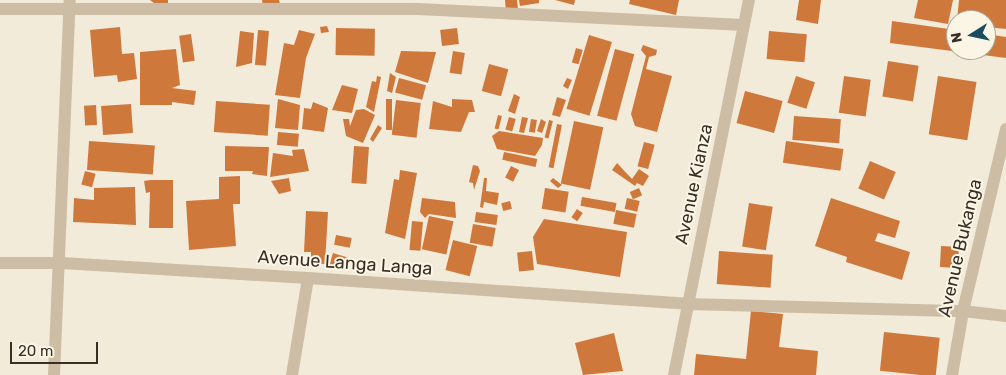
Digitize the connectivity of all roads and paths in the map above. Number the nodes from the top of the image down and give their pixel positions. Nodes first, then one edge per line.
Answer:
1 (750, 0) edge
2 (70, 4) edge
3 (0, 9) edge
4 (744, 25) junction
5 (1006, 129) edge
6 (0, 263) edge
7 (62, 263) junction
8 (308, 278) junction
9 (687, 304) junction
10 (963, 311) junction
11 (1006, 316) edge
12 (54, 375) edge
13 (292, 375) edge
14 (674, 375) edge
15 (952, 375) edge

1 - 4 street, Avenue Kianza
2 - 3 street
2 - 4 street
2 - 7 street
4 - 9 street, Avenue Kianza
5 - 10 street, Avenue Bukanga
6 - 7 street, Avenue Langa Langa
7 - 8 street, Avenue Langa Langa
7 - 12 street
8 - 9 street, Avenue Langa Langa
8 - 13 street
9 - 10 street, Avenue Langa Langa
9 - 14 street, Avenue Kianza
10 - 11 street, Avenue Langa Langa
10 - 15 street, Avenue Bukanga

